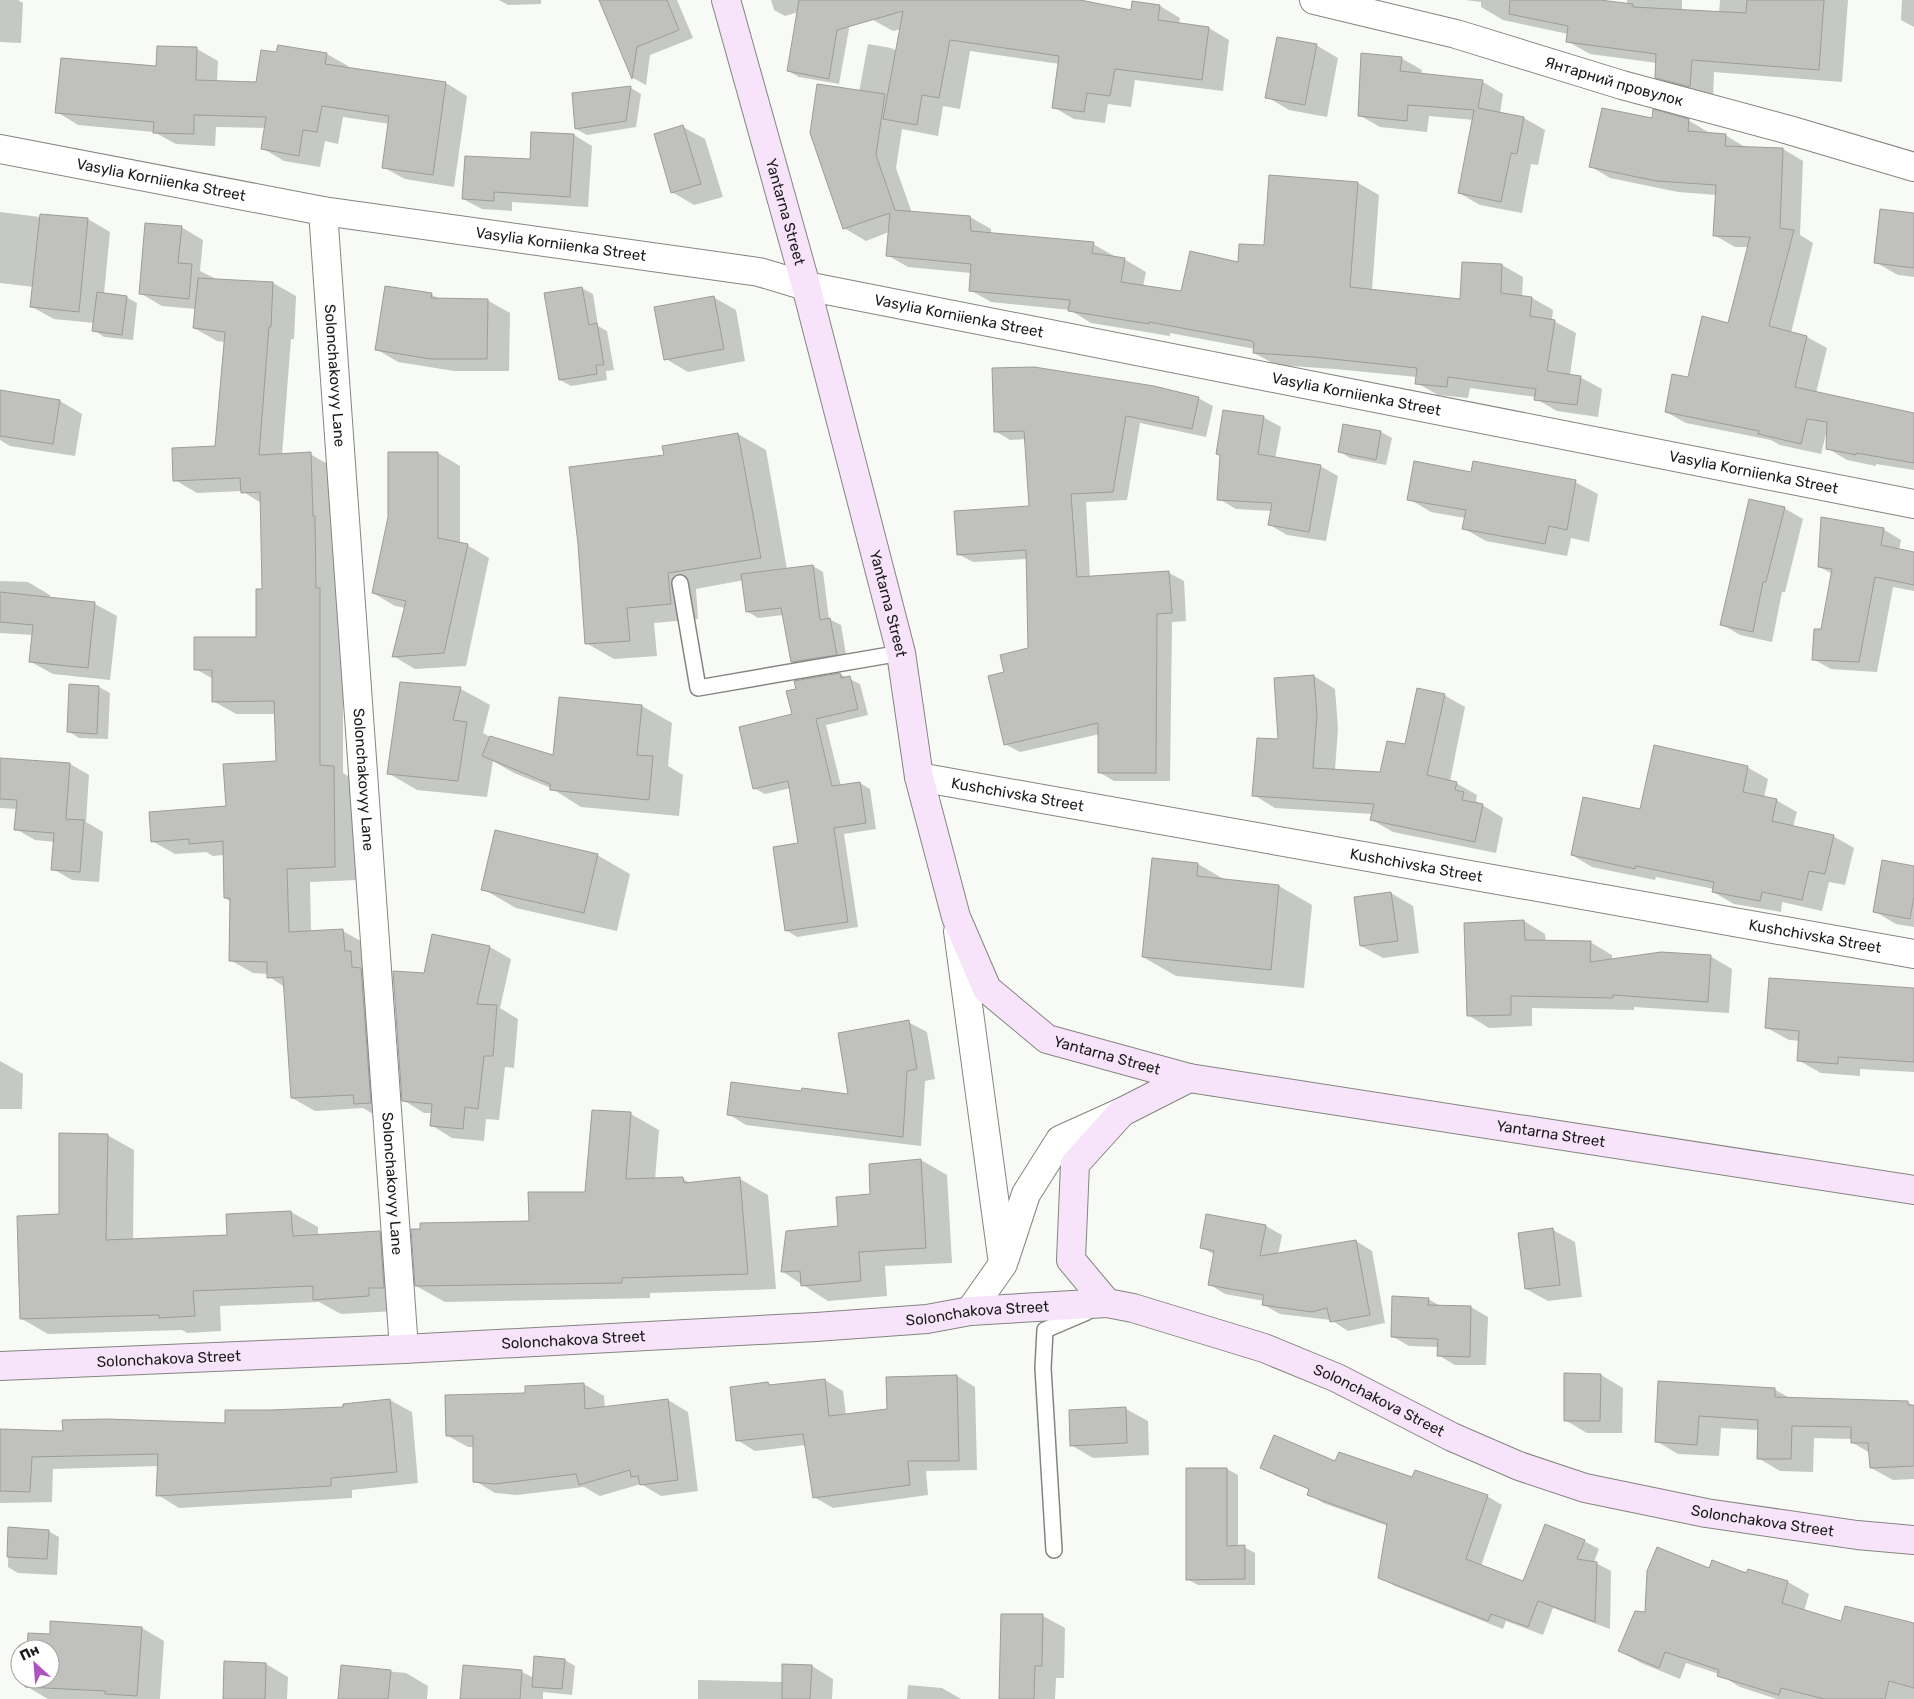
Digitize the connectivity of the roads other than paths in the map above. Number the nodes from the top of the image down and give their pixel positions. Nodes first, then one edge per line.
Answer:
1 (726, 0) edge
2 (1314, 0) edge
3 (0, 149) edge
4 (1914, 167) edge
5 (323, 211) junction
6 (806, 286) junction
7 (1914, 504) edge
8 (680, 583) dead end
9 (901, 653) junction
10 (919, 777) junction
11 (956, 917) junction
12 (1914, 954) edge
13 (1189, 1078) junction
14 (1122, 1112) junction
15 (1914, 1190) edge
16 (1003, 1264) junction
17 (1107, 1303) junction
18 (970, 1311) junction
19 (404, 1350) junction
20 (0, 1366) edge
21 (1914, 1540) edge
22 (1054, 1550) dead end

1 - 6 main road, Yantarna Street
2 - 4 street, Янтарний провулок
3 - 5 street, Vasylia Korniienka Street
5 - 6 street, Vasylia Korniienka Street
5 - 19 street, Solonchakovyy Lane
6 - 7 street, Vasylia Korniienka Street
6 - 9 main road, Yantarna Street
8 - 9 lane
9 - 10 main road, Yantarna Street
10 - 11 main road, Yantarna Street
10 - 12 street, Kushchivska Street
11 - 13 main road, Yantarna Street
11 - 16 street
13 - 14 main road, Yantarna Street
13 - 15 main road, Yantarna Street
14 - 16 street
14 - 17 main road, Yantarna Street
16 - 18 street
17 - 18 main road, Solonchakova Street
17 - 21 main road, Solonchakova Street
17 - 22 lane
18 - 19 main road, Solonchakova Street
19 - 20 main road, Solonchakova Street

